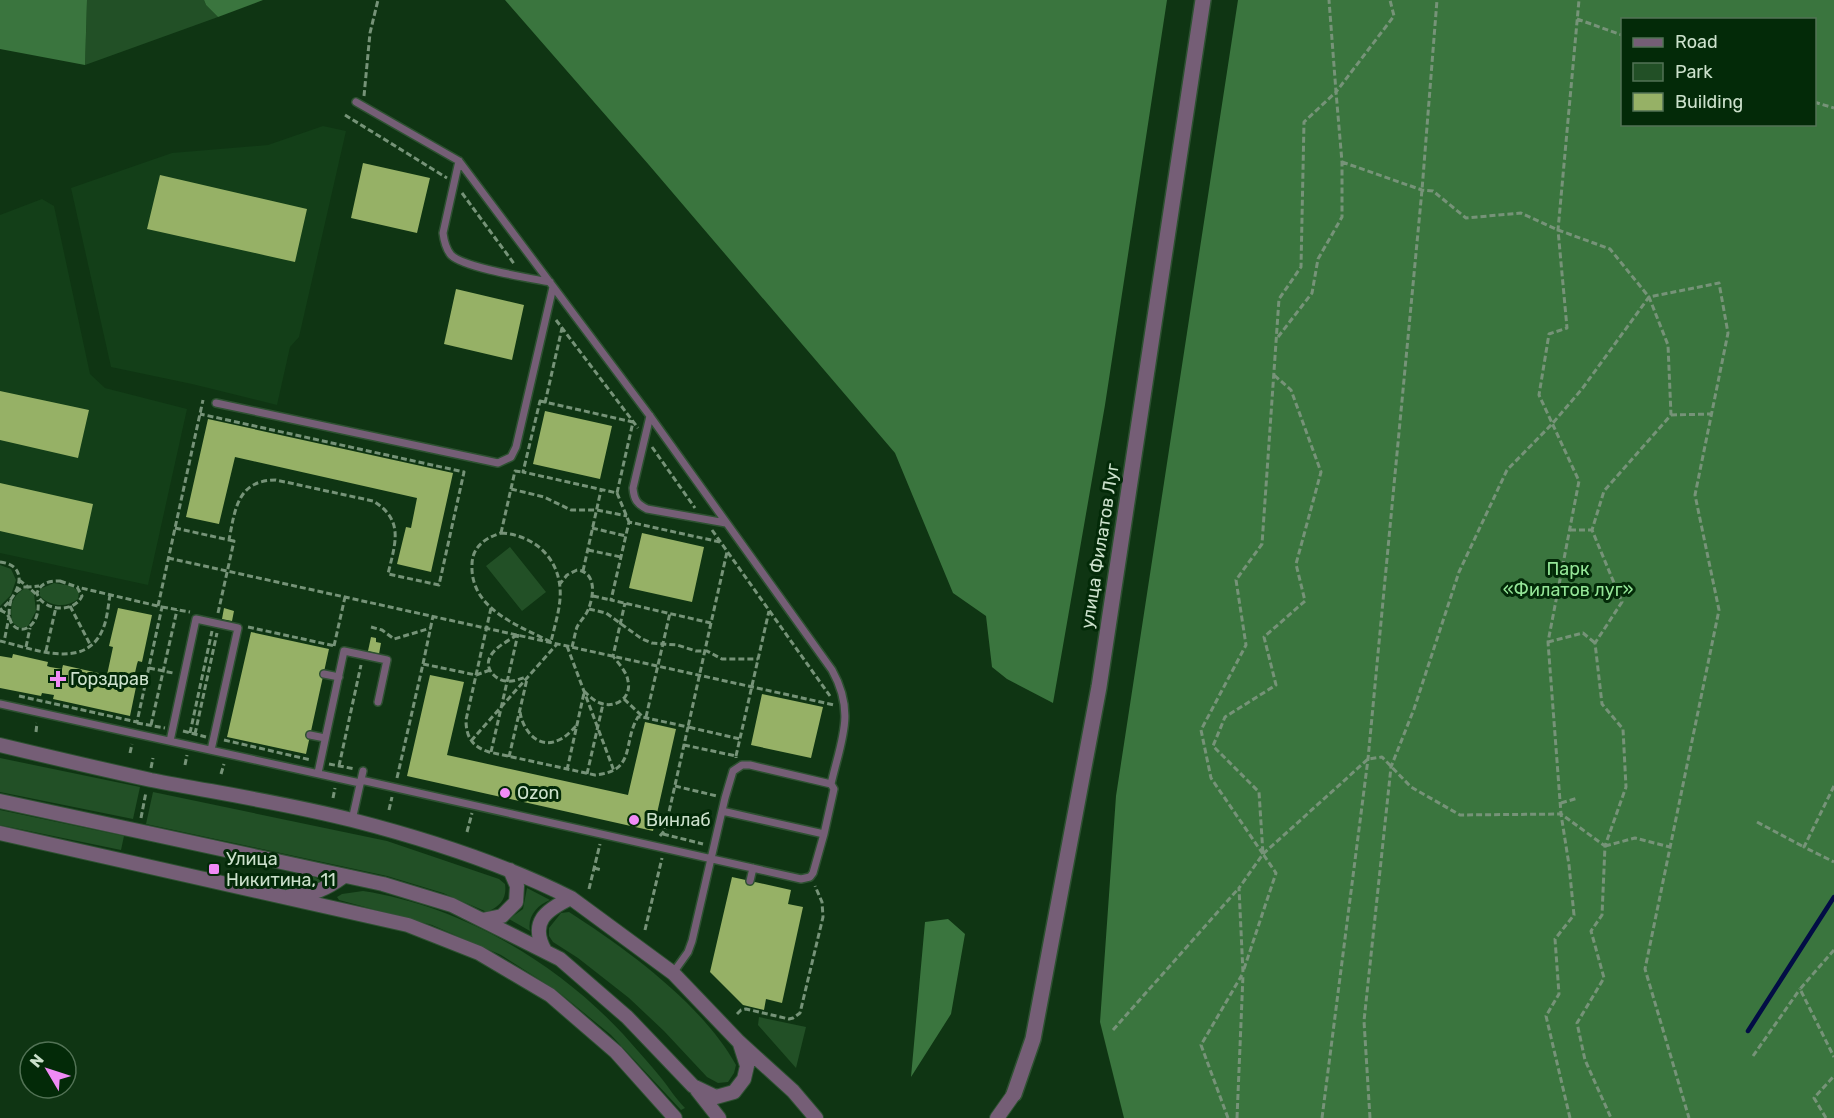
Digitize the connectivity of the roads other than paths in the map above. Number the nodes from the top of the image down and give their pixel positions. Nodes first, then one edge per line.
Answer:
1 (1203, 0) edge
2 (360, 104) road end
3 (459, 161) junction
4 (551, 285) junction
5 (216, 403) dead end
6 (650, 416) junction
7 (726, 523) junction
8 (324, 674) dead end
9 (339, 677) junction
10 (378, 702) dead end
11 (0, 704) edge
12 (310, 735) dead end
13 (325, 738) junction
14 (170, 741) junction
15 (0, 745) edge
16 (212, 750) junction
17 (363, 771) dead end
18 (318, 774) junction
19 (360, 782) junction
20 (831, 784) junction
21 (0, 801) edge
22 (722, 811) junction
23 (352, 820) junction
24 (0, 833) edge
25 (824, 834) junction
26 (711, 859) junction
27 (753, 868) junction
28 (510, 870) junction
29 (344, 876) junction
30 (750, 881) dead end
31 (276, 897) junction
32 (571, 898) junction
33 (482, 920) junction
34 (545, 951) junction
35 (673, 973) junction
36 (739, 1042) junction
37 (693, 1086) junction
38 (1014, 1094) junction
39 (675, 1118) edge
40 (719, 1118) edge
41 (816, 1118) edge
42 (997, 1118) edge
43 (1005, 1118) edge

1 - 38 street, улица Филатов Луг
2 - 3 lane
3 - 4 lane
3 - 4 lane
4 - 5 lane
4 - 6 lane
6 - 7 lane
6 - 7 lane
7 - 20 lane
8 - 9 lane
9 - 10 lane
9 - 13 lane
11 - 14 lane
12 - 13 lane
13 - 18 lane
14 - 16 lane
14 - 16 lane
15 - 23 street
16 - 18 lane
17 - 19 lane
18 - 19 lane
19 - 23 lane
19 - 26 lane
20 - 22 lane
20 - 25 lane
21 - 29 street
22 - 25 lane
22 - 26 lane
23 - 28 street
24 - 31 street
25 - 27 lane
26 - 27 lane
26 - 35 lane
27 - 30 lane
28 - 32 street
28 - 33 street
29 - 31 street
29 - 33 street
31 - 39 street
32 - 34 street
32 - 35 street
33 - 34 street
34 - 37 street
35 - 36 street
36 - 37 street
36 - 41 street
37 - 40 street
38 - 42 street, улица Филатов Луг
38 - 43 street, улица Филатов Луг

